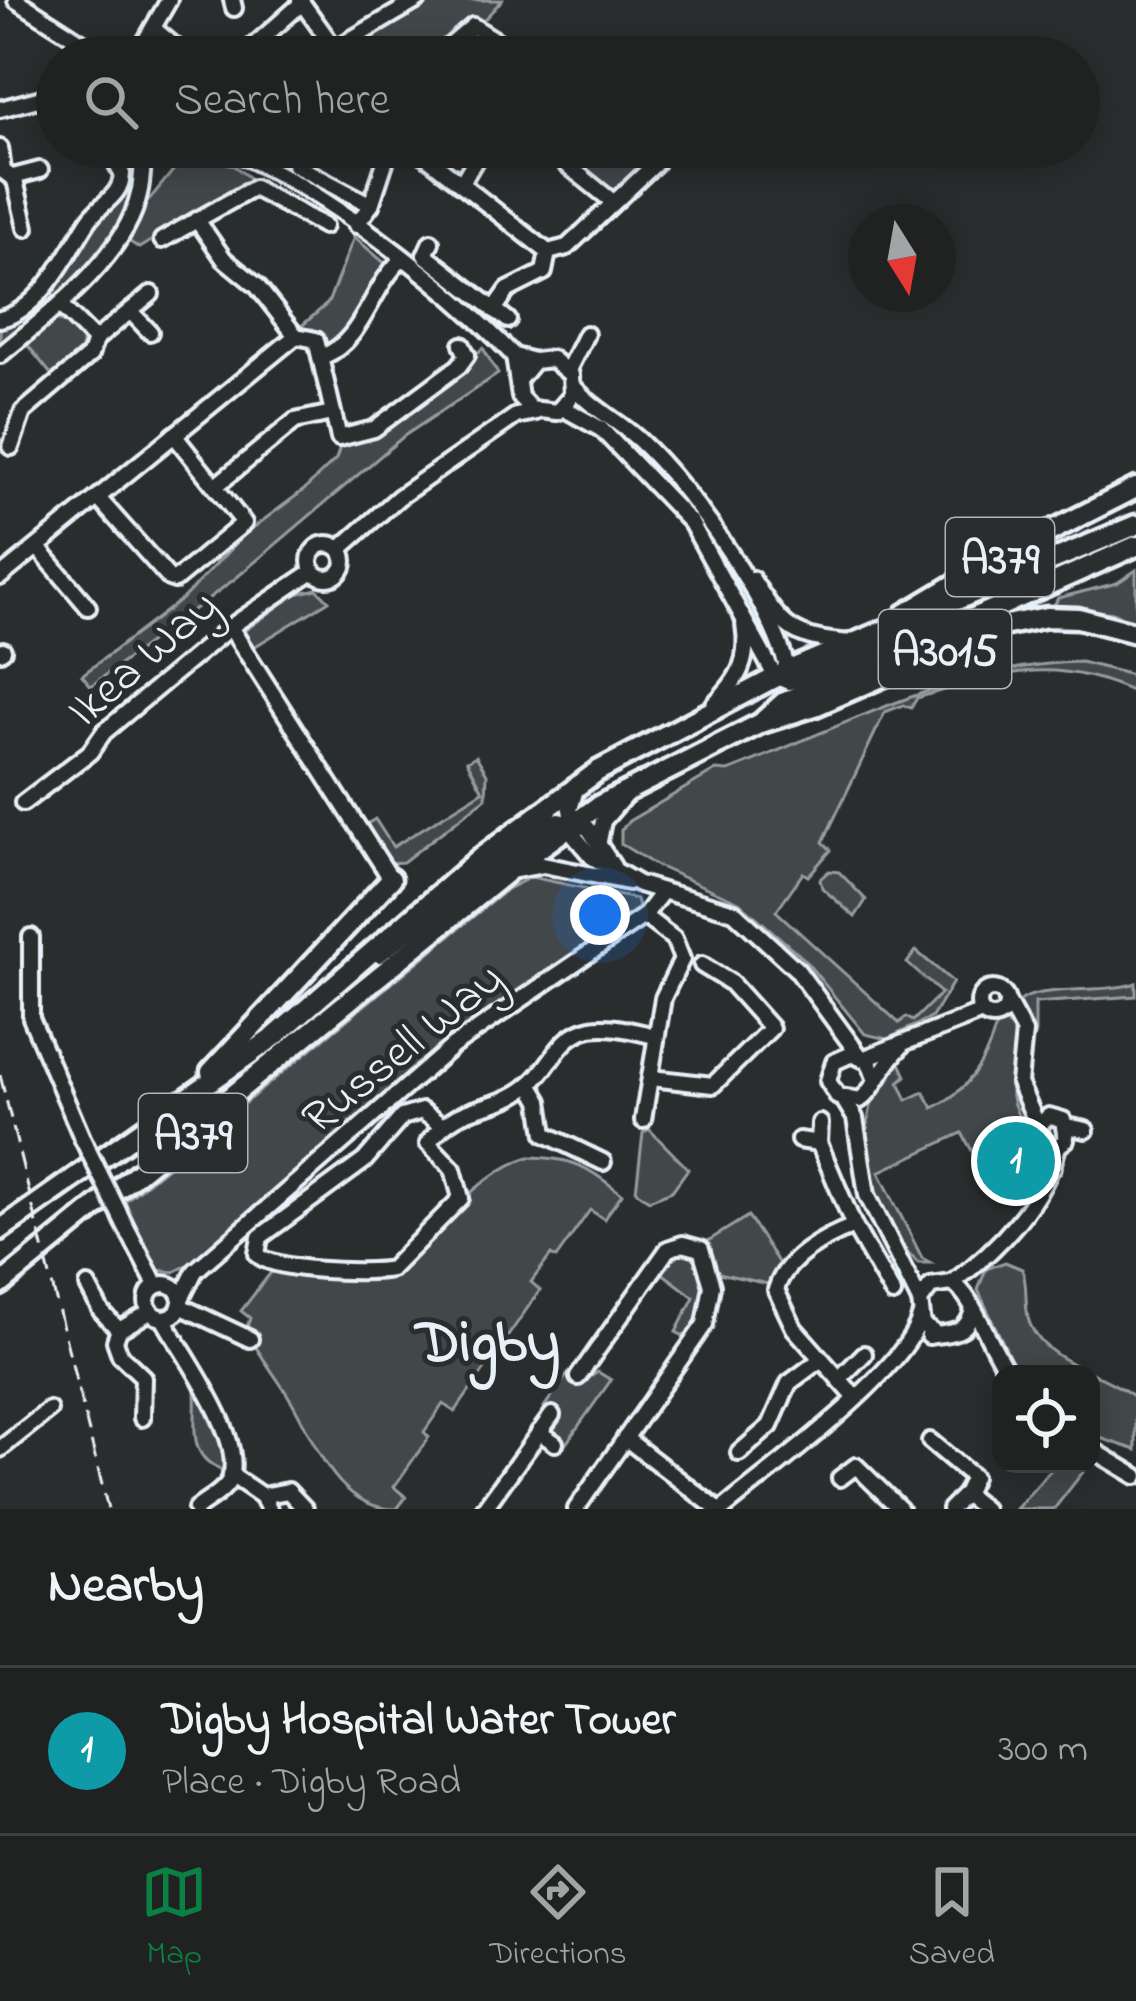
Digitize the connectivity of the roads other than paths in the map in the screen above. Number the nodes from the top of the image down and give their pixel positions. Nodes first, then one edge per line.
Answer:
1 (16, 0) edge
2 (170, 0) edge
3 (418, 0) edge
4 (301, 1) edge
5 (153, 28) junction
6 (68, 36) edge
7 (148, 36) edge
8 (162, 36) edge
9 (264, 36) edge
10 (319, 36) edge
11 (357, 36) edge
12 (461, 36) edge
13 (489, 36) edge
14 (36, 100) edge
15 (0, 109) edge
16 (0, 148) edge
17 (119, 168) edge
18 (142, 168) edge
19 (265, 168) edge
20 (301, 168) edge
21 (383, 168) edge
22 (441, 168) edge
23 (471, 168) edge
24 (571, 168) edge
25 (651, 168) edge
26 (40, 170) dead end
27 (5, 174) edge
28 (461, 184) junction
29 (614, 202) junction
30 (371, 205) junction
31 (197, 220) junction
32 (356, 225) junction
33 (324, 226) dead end
34 (26, 228) dead end
35 (162, 240) dead end
36 (431, 242) dead end
37 (548, 252) junction
38 (401, 260) junction
39 (151, 294) dead end
40 (61, 306) junction
41 (494, 310) junction
42 (130, 311) junction
43 (0, 319) edge
44 (508, 320) dead end
45 (150, 332) dead end
46 (586, 334) dead end
47 (296, 336) junction
48 (95, 340) junction
49 (462, 345) dead end
50 (574, 349) junction
51 (0, 355) edge
52 (324, 356) junction
53 (514, 356) junction
54 (552, 359) junction
55 (534, 362) junction
56 (568, 370) junction
57 (519, 379) junction
58 (574, 386) junction
59 (520, 397) junction
60 (563, 408) junction
61 (536, 412) junction
62 (332, 413) junction
63 (516, 416) junction
64 (174, 435) junction
65 (11, 447) dead end
66 (217, 485) junction
67 (1136, 488) edge
68 (98, 498) junction
69 (1136, 525) edge
70 (723, 542) junction
71 (1136, 546) edge
72 (39, 549) junction
73 (340, 549) junction
74 (313, 571) junction
75 (0, 577) edge
76 (1009, 600) junction
77 (88, 607) dead end
78 (742, 611) junction
79 (230, 627) junction
80 (1136, 633) edge
81 (861, 639) junction
82 (784, 676) junction
83 (784, 702) junction
84 (706, 712) junction
85 (761, 723) junction
86 (577, 786) junction
87 (630, 790) junction
88 (23, 803) dead end
89 (572, 823) junction
90 (599, 842) junction
91 (615, 871) junction
92 (507, 872) junction
93 (391, 879) joint
94 (639, 884) junction
95 (662, 892) junction
96 (644, 916) junction
97 (31, 937) dead end
98 (702, 965) dead end
99 (353, 968) junction
100 (1004, 1007) junction
101 (980, 1008) junction
102 (831, 1016) junction
103 (656, 1036) junction
104 (900, 1048) junction
105 (862, 1057) junction
106 (834, 1062) junction
107 (651, 1078) junction
108 (875, 1078) junction
109 (530, 1084) junction
110 (868, 1094) junction
111 (844, 1100) junction
112 (173, 1108) junction
113 (643, 1120) dead end
114 (1044, 1121) junction
115 (820, 1123) dead end
116 (442, 1125) junction
117 (860, 1136) junction
118 (1059, 1138) junction
119 (799, 1140) dead end
120 (819, 1143) junction
121 (603, 1162) dead end
122 (854, 1226) junction
123 (0, 1230) edge
124 (37, 1258) junction
125 (980, 1262) junction
126 (903, 1268) junction
127 (195, 1271) junction
128 (0, 1275) edge
129 (944, 1283) junction
130 (0, 1285) edge
131 (160, 1285) junction
132 (88, 1286) dead end
133 (893, 1294) dead end
134 (970, 1301) junction
135 (180, 1305) junction
136 (920, 1309) junction
137 (156, 1315) junction
138 (119, 1330) junction
139 (936, 1334) junction
140 (957, 1334) junction
141 (250, 1339) dead end
142 (184, 1346) junction
143 (903, 1349) junction
144 (992, 1353) junction
145 (864, 1354) dead end
146 (820, 1360) junction
147 (590, 1361) junction
148 (1002, 1365) edge
149 (605, 1370) dead end
150 (578, 1376) dead end
151 (838, 1378) junction
152 (855, 1397) junction
153 (144, 1401) junction
154 (163, 1401) dead end
155 (760, 1405) dead end
156 (49, 1409) dead end
157 (776, 1414) junction
158 (552, 1415) dead end
159 (142, 1418) dead end
160 (4, 1425) dead end
161 (539, 1432) junction
162 (625, 1438) junction
163 (14, 1439) junction
164 (930, 1441) dead end
165 (555, 1443) dead end
166 (0, 1449) edge
167 (739, 1453) dead end
168 (1100, 1454) edge
169 (1131, 1472) edge
170 (232, 1475) junction
171 (840, 1478) dead end
172 (965, 1494) junction
173 (266, 1503) edge
174 (196, 1509) edge
175 (305, 1509) edge
176 (484, 1509) edge
177 (576, 1509) edge
178 (720, 1509) edge
179 (900, 1509) edge
180 (950, 1509) edge
181 (984, 1509) edge

1 - 6 street
2 - 5 street
3 - 11 street
4 - 9 street
4 - 10 street
5 - 7 street
5 - 8 street
12 - 13 street
14 - 15 street
16 - 27 street
17 - 43 street
18 - 40 street
19 - 32 street
20 - 30 street
21 - 30 street
22 - 28 street
23 - 28 street
24 - 29 street
25 - 29 street
26 - 27 street
27 - 34 street
28 - 37 street
29 - 37 street
30 - 32 street
31 - 33 street
31 - 35 street
31 - 47 street
32 - 38 street
36 - 41 street
37 - 41 street
38 - 52 street
38 - 53 street
39 - 42 street
40 - 48 street
40 - 51 street
41 - 44 street
42 - 45 street
42 - 48 street
46 - 50 street
47 - 52 street
47 - 64 street
48 - 65 street
49 - 62 street
50 - 54 street
50 - 56 street
52 - 62 street
53 - 55 street
53 - 57 street
54 - 55 street
54 - 56 street
55 - 57 street
56 - 58 street
57 - 59 street
58 - 60 street
58 - 70 street
59 - 61 street
59 - 63 street
60 - 61 street
60 - 78 street
61 - 63 street
62 - 66 street
63 - 73 street
64 - 66 street
64 - 68 street
66 - 68 street
67 - 81 main road, A379
68 - 72 street
69 - 81 main road, A379
70 - 81 street
70 - 82 street
71 - 76 main road, A379
72 - 75 street
72 - 77 street
73 - 74 street
73 - 74 street
74 - 79 street, Ikea Way
76 - 82 street
76 - 83 main road, A379
78 - 82 street
78 - 84 street
79 - 88 street, Ikea Way
79 - 93 street
80 - 85 main road, A3015
81 - 82 main road, A379
82 - 83 street
82 - 84 main road, A379
83 - 85 main road, A379
84 - 86 main road, A379
85 - 87 main road, A379
86 - 89 street
86 - 99 main road, A379
87 - 89 main road, A379
87 - 90 street
89 - 90 street
89 - 91 street
89 - 92 main road, A379
89 - 99 street, Russell Way
90 - 91 street
91 - 94 street
92 - 94 street
92 - 124 main road, A379
93 - 112 main road, A379
94 - 95 street
95 - 96 street, Russell Way
95 - 102 street
96 - 103 street
96 - 127 street, Russell Way
97 - 131 street, bridge
98 - 107 street
99 - 112 main road, A379
100 - 101 street
100 - 101 street
100 - 114 street
101 - 104 street
102 - 105 street
102 - 106 street
103 - 107 street
103 - 109 street
104 - 105 street
104 - 108 street
105 - 106 street
105 - 108 street
106 - 111 street
107 - 113 street
108 - 110 street
109 - 116 street
109 - 121 street
110 - 111 street
110 - 117 street
111 - 117 street
112 - 123 main road, A379
114 - 118 street
114 - 118 street
115 - 120 street
116 - 116 street
117 - 126 street
118 - 125 street
119 - 120 street
120 - 122 street
122 - 133 street
122 - 146 street
124 - 128 street
124 - 130 main road, A379
125 - 129 street
125 - 134 street
126 - 129 street
126 - 136 street
127 - 131 street, Russell Way
127 - 135 street, Russell Way
129 - 134 street
129 - 136 street
131 - 135 street
131 - 137 street
132 - 138 street
134 - 140 street
134 - 144 street
135 - 137 street
135 - 141 street
135 - 142 street
136 - 139 street
136 - 143 street
137 - 138 street
137 - 142 street
138 - 153 street
139 - 140 street
139 - 143 street
140 - 144 street
142 - 170 street
143 - 152 street
144 - 148 street
145 - 151 street
146 - 151 street
146 - 157 street
147 - 149 street
147 - 150 street
147 - 162 street
151 - 152 street
152 - 178 street
153 - 154 street
153 - 159 street
155 - 157 street
156 - 163 street
157 - 167 street
158 - 161 street
160 - 163 street
161 - 165 street
161 - 176 street
162 - 177 street
162 - 178 street
163 - 166 street
164 - 172 street
168 - 169 street
170 - 173 street
170 - 174 street
171 - 179 street
172 - 180 street
172 - 181 street
173 - 175 street

